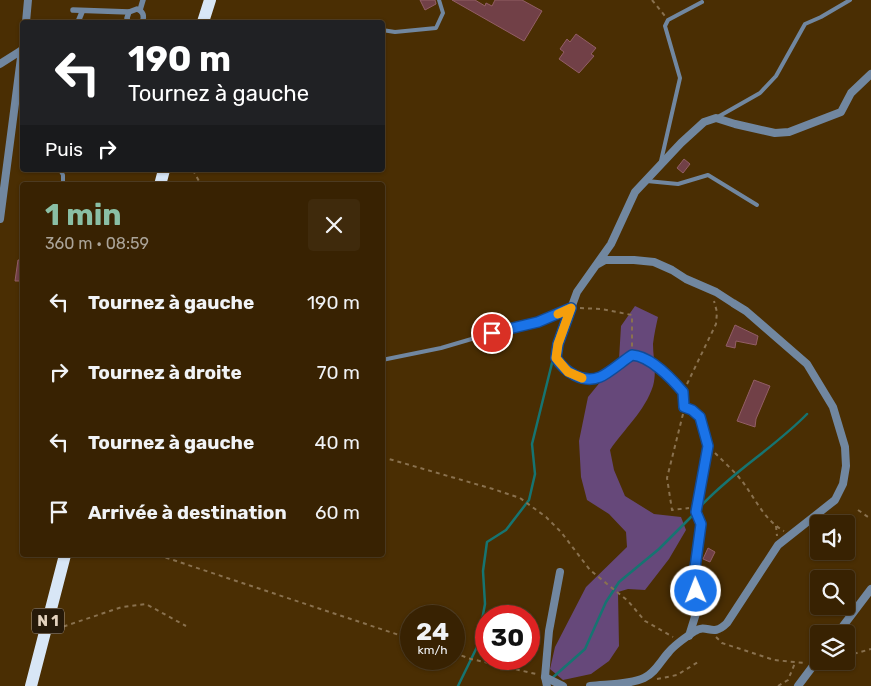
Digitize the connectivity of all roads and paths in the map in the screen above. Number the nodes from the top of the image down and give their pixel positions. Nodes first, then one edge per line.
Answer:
1 (28, 0) edge
2 (143, 0) edge
3 (210, 0) edge
4 (439, 0) edge
5 (652, 0) edge
6 (850, 0) edge
7 (702, 2) dead end
8 (74, 10) dead end
9 (140, 10) junction
10 (82, 12) junction
11 (129, 12) junction
12 (26, 20) edge
13 (79, 20) edge
14 (128, 20) edge
15 (143, 20) edge
16 (204, 20) edge
17 (668, 20) junction
18 (385, 30) edge
19 (20, 51) edge
20 (0, 64) edge
21 (20, 65) edge
22 (871, 74) edge
23 (716, 118) junction
24 (660, 164) junction
25 (645, 181) junction
26 (757, 205) dead end
27 (0, 219) edge
28 (598, 264) junction
29 (704, 287) junction
30 (571, 308) junction
31 (632, 355) junction
32 (385, 359) edge
33 (683, 392) junction
34 (684, 407) junction
35 (708, 446) junction
36 (385, 459) edge
37 (696, 507) junction
38 (858, 510) dead end
39 (871, 520) edge
40 (791, 534) junction
41 (64, 557) edge
42 (164, 557) edge
43 (560, 572) dead end
44 (871, 589) edge
45 (844, 625) edge
46 (186, 626) dead end
47 (707, 629) junction
48 (44, 634) junction
49 (400, 635) edge
50 (689, 636) junction
51 (682, 642) junction
52 (871, 649) edge
53 (855, 653) edge
54 (465, 657) edge
55 (810, 661) edge
56 (698, 662) dead end
57 (796, 662) junction
58 (810, 670) edge
59 (545, 676) junction
60 (654, 680) dead end
61 (31, 686) edge
62 (547, 686) edge
63 (563, 686) edge
64 (590, 686) edge
65 (778, 686) edge
66 (798, 686) edge

1 - 12 street
2 - 9 street
3 - 16 highway
4 - 18 lane
5 - 17 path
6 - 23 lane
7 - 17 lane
8 - 10 street
9 - 11 street
9 - 15 street
10 - 11 street
10 - 13 street
11 - 14 street
17 - 24 lane
19 - 20 street
21 - 27 street
22 - 23 street
23 - 24 street
24 - 25 street
25 - 26 lane
25 - 28 street
28 - 29 street
28 - 30 street
29 - 33 path
29 - 40 street
30 - 31 path
30 - 31 street
30 - 32 lane
31 - 33 street
33 - 34 street
34 - 35 street
34 - 37 path
35 - 37 street
35 - 40 path
36 - 51 path
37 - 50 street
38 - 39 path
40 - 47 street
41 - 48 highway, N 1
42 - 49 path
43 - 59 street
44 - 45 street
46 - 48 path
47 - 50 street
47 - 57 path
48 - 61 highway, N 1
50 - 51 street
51 - 64 street
52 - 53 path
54 - 59 path
55 - 57 path
56 - 60 path
57 - 65 path
58 - 66 street
59 - 62 street
59 - 63 street

